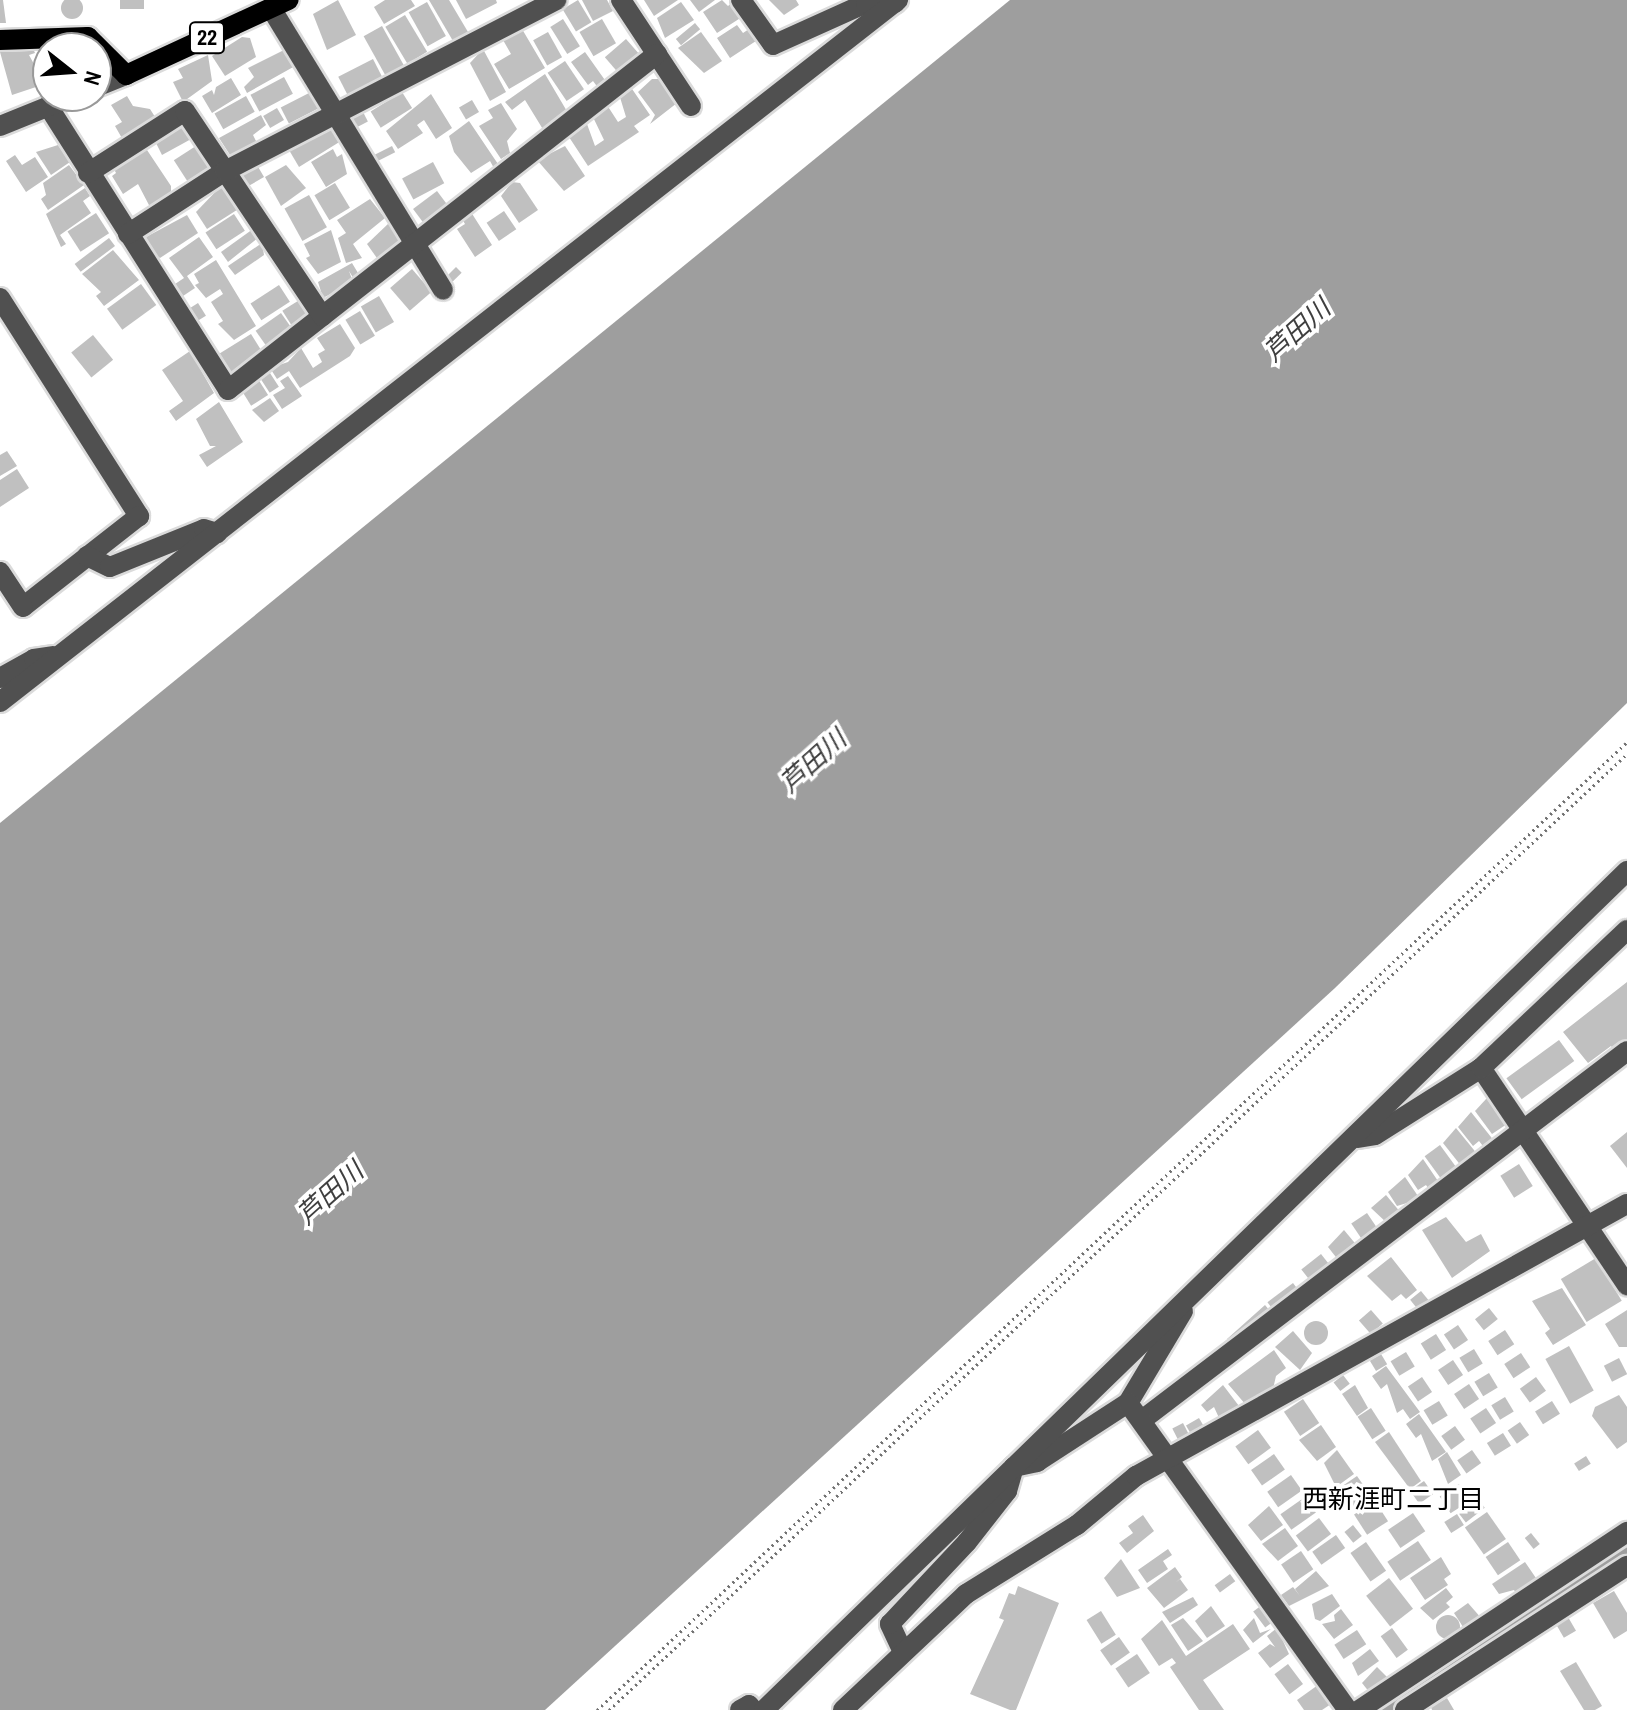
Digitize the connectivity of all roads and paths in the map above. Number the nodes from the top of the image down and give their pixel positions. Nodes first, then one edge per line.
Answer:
1 (556, 0) edge
2 (621, 0) edge
3 (741, 0) edge
4 (896, 1) edge
5 (268, 5) edge
6 (0, 40) edge
7 (657, 54) junction
8 (126, 75) junction
9 (112, 81) edge
10 (691, 106) dead end
11 (34, 112) edge
12 (52, 112) edge
13 (335, 115) junction
14 (0, 126) edge
15 (225, 171) junction
16 (88, 173) junction
17 (128, 234) junction
18 (415, 245) junction
19 (443, 290) dead end
20 (0, 298) edge
21 (322, 316) junction
22 (217, 533) junction
23 (87, 556) junction
24 (0, 572) edge
25 (60, 655) junction
26 (0, 678) edge
27 (0, 702) edge
28 (1627, 742) edge
29 (1627, 754) edge
30 (1627, 871) edge
31 (1627, 930) edge
32 (1627, 1051) edge
33 (1481, 1068) junction
34 (1524, 1130) junction
35 (1354, 1139) junction
36 (1627, 1204) edge
37 (1589, 1226) junction
38 (1627, 1285) edge
39 (1186, 1296) junction
40 (1128, 1403) junction
41 (1142, 1420) junction
42 (1172, 1458) junction
43 (1014, 1467) junction
44 (1627, 1532) edge
45 (1627, 1566) edge
46 (903, 1652) junction
47 (597, 1710) edge
48 (609, 1710) edge
49 (740, 1710) edge
50 (753, 1710) edge
51 (764, 1710) edge
52 (843, 1710) edge
53 (1348, 1710) edge
54 (1359, 1710) edge
55 (1405, 1710) edge

1 - 13 street
2 - 7 street
3 - 4 street
4 - 22 street
5 - 8 main road, 22
5 - 13 street
6 - 8 main road
7 - 10 street
7 - 18 street
8 - 9 street
11 - 14 street
12 - 16 street
13 - 15 street
13 - 18 street
15 - 16 street
15 - 17 street
15 - 21 street
16 - 17 street
17 - 21 street
18 - 19 street
18 - 21 street
20 - 23 street
22 - 23 street
22 - 25 street
23 - 24 street
25 - 26 street
25 - 27 street
28 - 47 path
29 - 48 path
30 - 35 street
31 - 33 street
32 - 34 street
33 - 34 street
33 - 35 street
34 - 37 street
34 - 41 street
35 - 39 street
36 - 37 street
37 - 38 street
37 - 42 street
39 - 40 street
39 - 43 street
40 - 41 street
40 - 43 street
41 - 42 street
42 - 46 street
42 - 53 street
43 - 46 street
43 - 51 street
44 - 54 street
45 - 55 street
46 - 52 street
49 - 50 street

